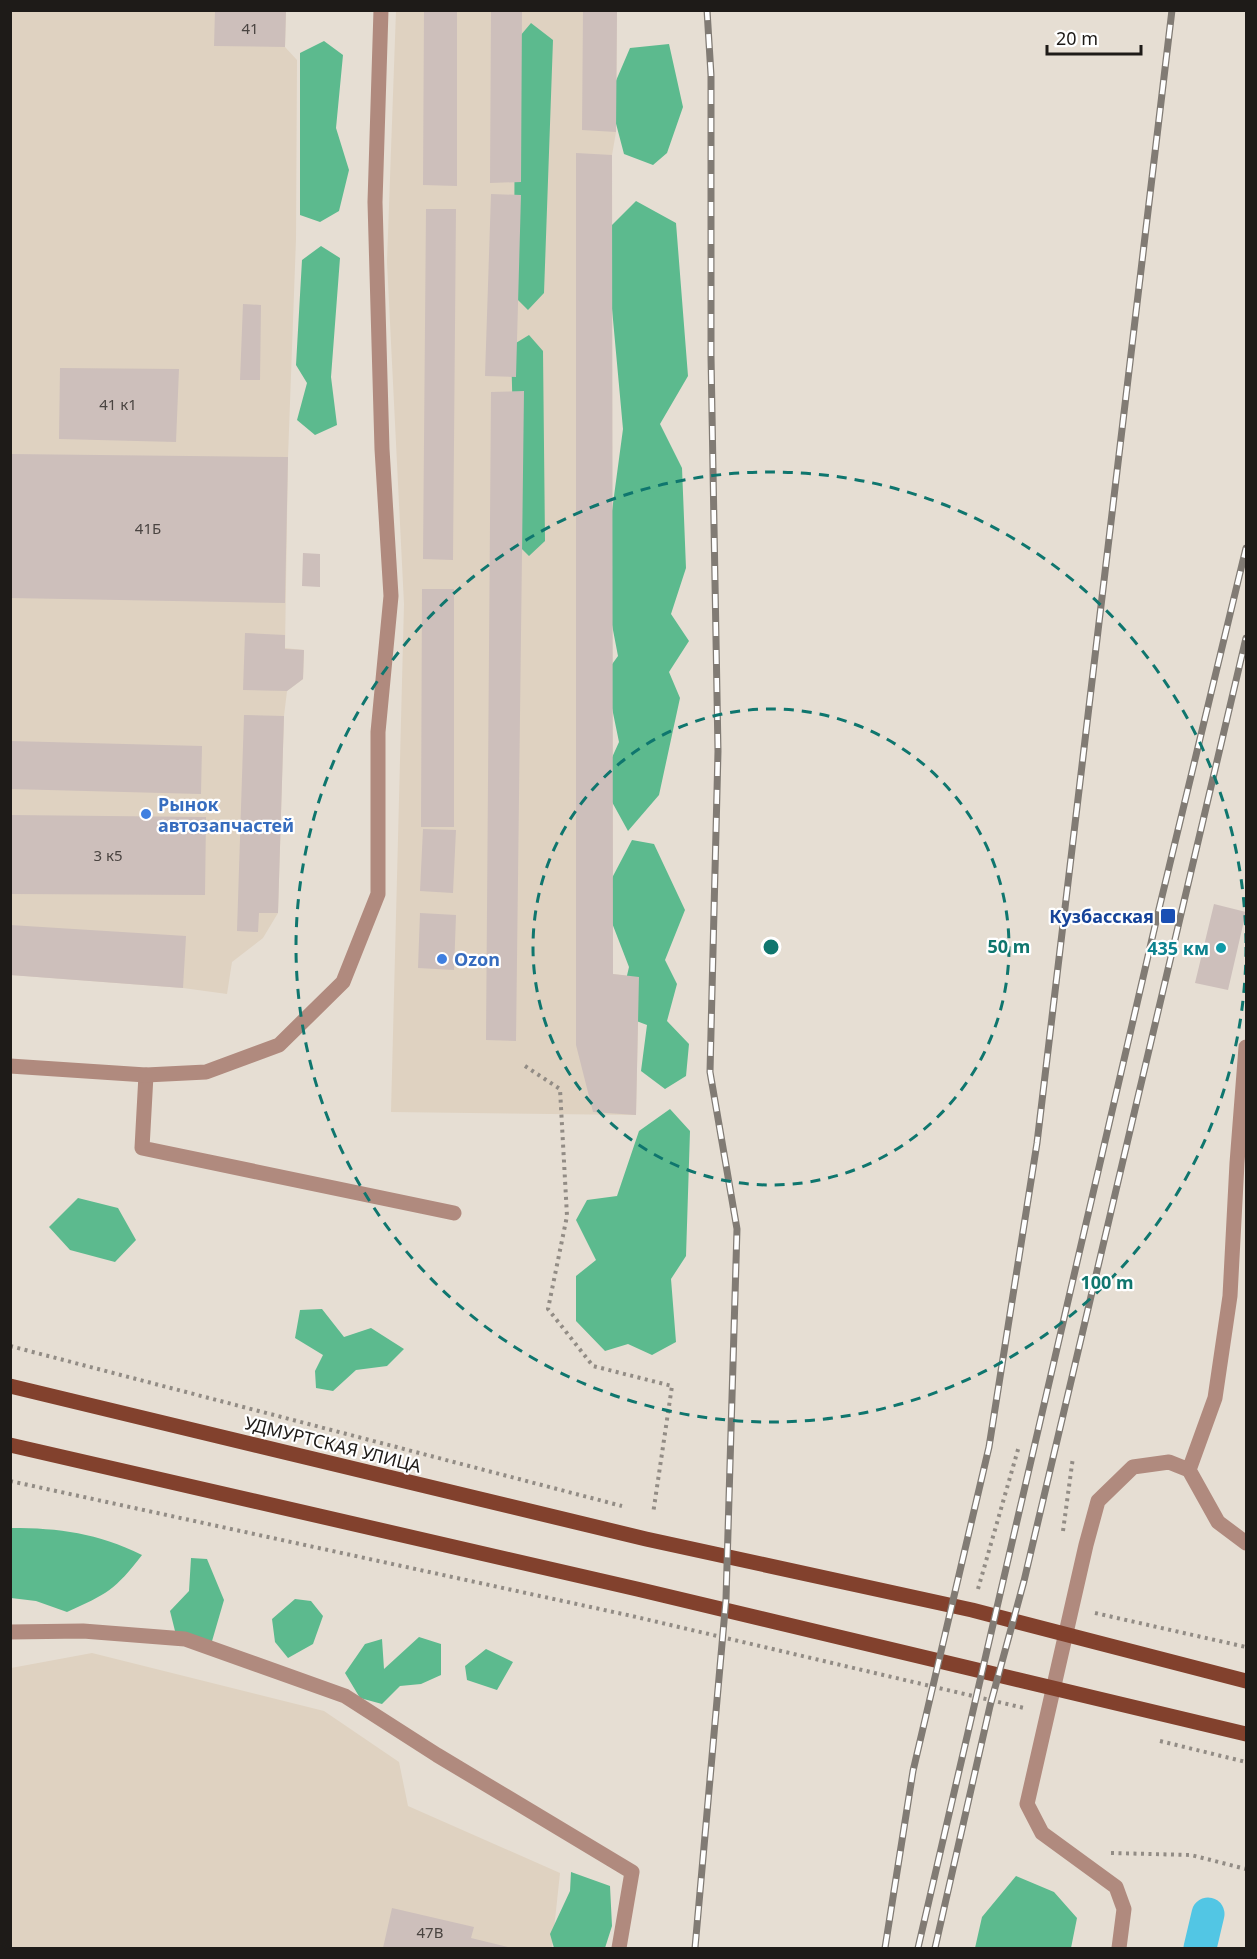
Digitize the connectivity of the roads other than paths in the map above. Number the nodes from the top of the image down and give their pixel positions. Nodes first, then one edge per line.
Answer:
1 (381, 10) edge
2 (1246, 1047) edge
3 (10, 1066) edge
4 (146, 1075) junction
5 (454, 1214) dead end
6 (10, 1386) edge
7 (10, 1445) edge
8 (1189, 1470) junction
9 (1246, 1543) edge
10 (10, 1632) edge
11 (1246, 1681) edge
12 (1246, 1734) edge
13 (619, 1948) edge
14 (1119, 1948) edge

1 - 4 street
2 - 8 street
3 - 4 street
4 - 5 street
6 - 11 main road, УДМУРТСКАЯ УЛИЦА
7 - 12 main road
8 - 9 street
8 - 14 street
10 - 13 street

